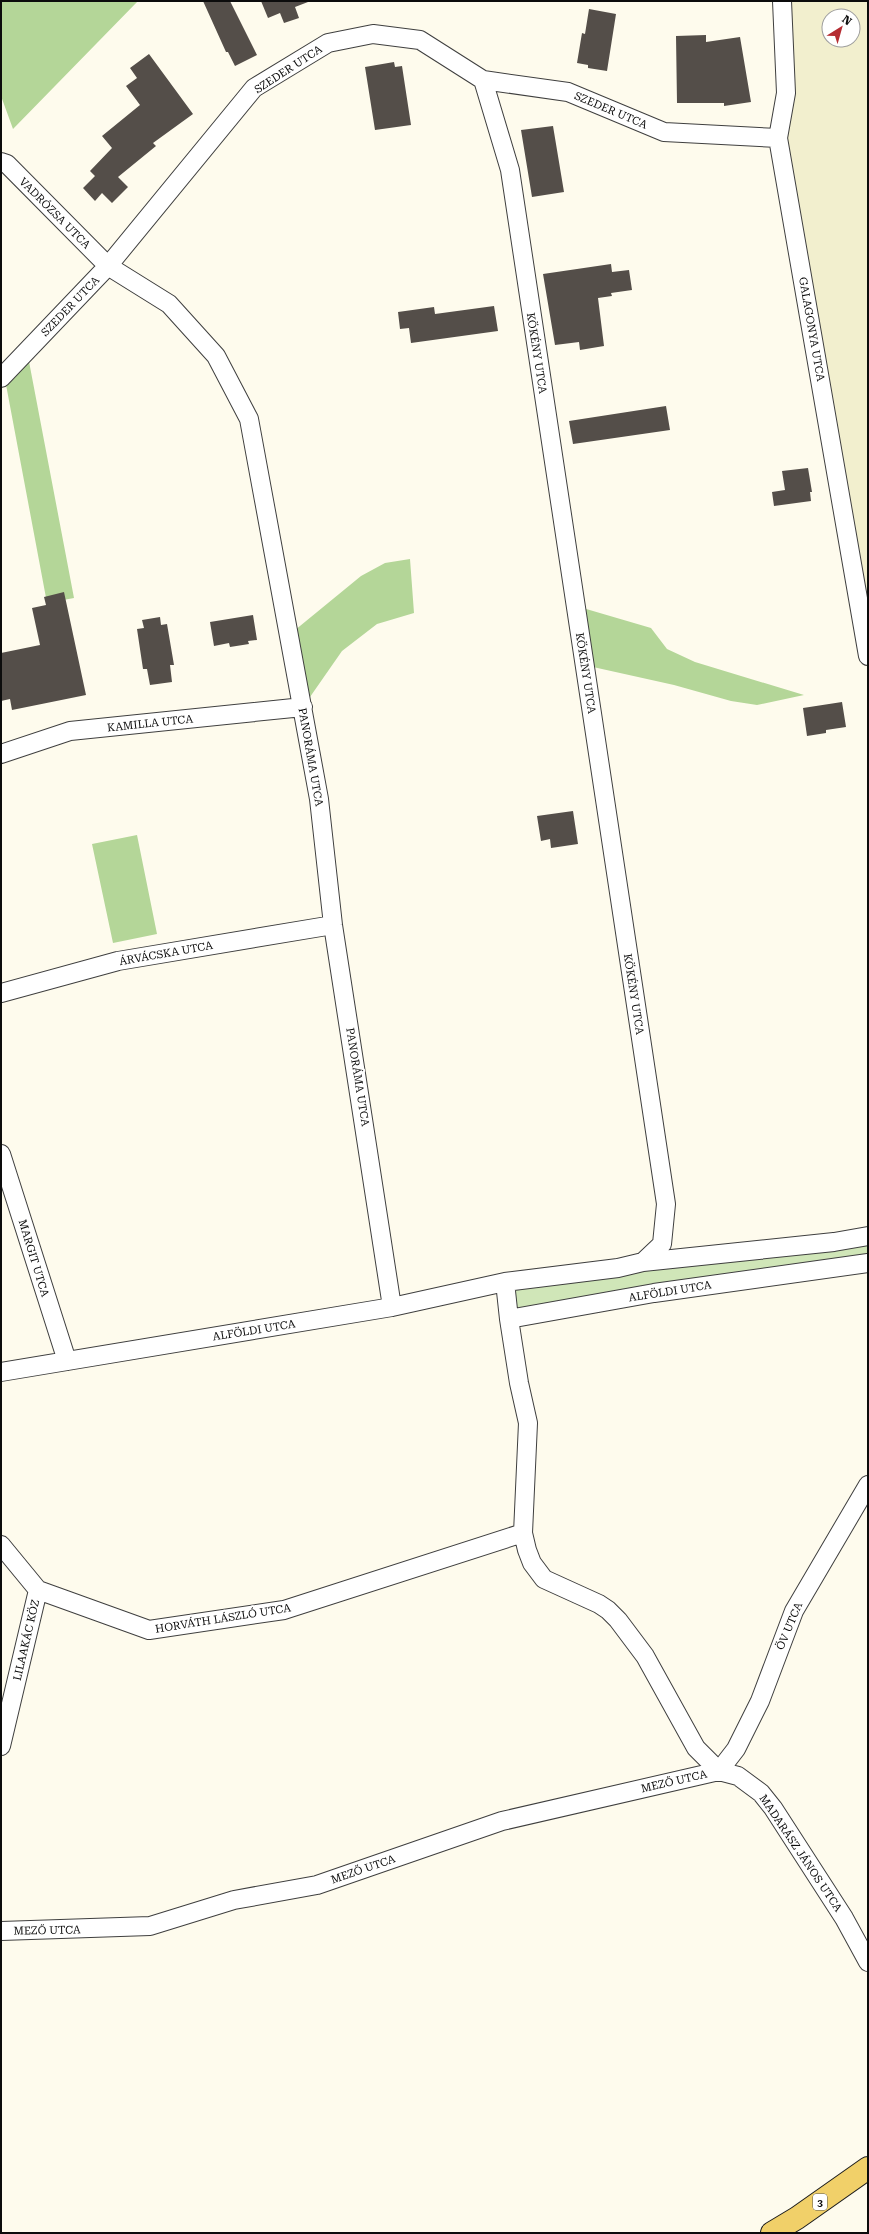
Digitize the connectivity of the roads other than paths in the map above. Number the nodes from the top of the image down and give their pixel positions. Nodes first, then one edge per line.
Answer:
1 (782, 1) edge
2 (483, 80) junction
3 (778, 138) junction
4 (1, 162) edge
5 (108, 266) junction
6 (1, 378) edge
7 (868, 656) edge
8 (303, 708) junction
9 (1, 754) edge
10 (333, 925) junction
11 (1, 993) edge
12 (1, 1154) edge
13 (868, 1236) edge
14 (643, 1262) junction
15 (868, 1263) edge
16 (505, 1282) junction
17 (392, 1307) junction
18 (509, 1318) junction
19 (68, 1361) junction
20 (1, 1372) edge
21 (868, 1485) edge
22 (523, 1533) junction
23 (1, 1545) edge
24 (38, 1590) junction
25 (1, 1746) edge
26 (718, 1771) junction
27 (1, 1931) edge
28 (868, 1962) edge
29 (868, 2168) edge
30 (772, 2233) edge

1 - 3 street, GALAGONYA UTCA
2 - 3 street, SZEDER UTCA
2 - 5 street, SZEDER UTCA
2 - 14 street, KÖKÉNY UTCA
3 - 7 street, GALAGONYA UTCA
4 - 5 street, VADRÓZSA UTCA
5 - 6 street, SZEDER UTCA
5 - 8 street, PANORÁMA UTCA
8 - 9 street, KAMILLA UTCA
8 - 10 street, PANORÁMA UTCA
10 - 11 street, ÁRVÁCSKA UTCA
10 - 17 street, PANORÁMA UTCA
12 - 19 street, MARGIT UTCA
13 - 14 street, ALFÖLDI UTCA
14 - 16 street, ALFÖLDI UTCA
15 - 18 street, ALFÖLDI UTCA
16 - 17 street, ALFÖLDI UTCA
16 - 18 street
17 - 19 street, ALFÖLDI UTCA
18 - 22 street
19 - 20 street, ALFÖLDI UTCA
21 - 26 street, ÖV UTCA
22 - 24 street, HORVÁTH LÁSZLÓ UTCA
22 - 26 street
23 - 24 street, LILAAKÁC KÖZ
24 - 25 street, LILAAKÁC KÖZ
26 - 27 street, MEZŐ UTCA
26 - 28 street, MADARÁSZ JÁNOS UTCA
29 - 30 main road, 3

